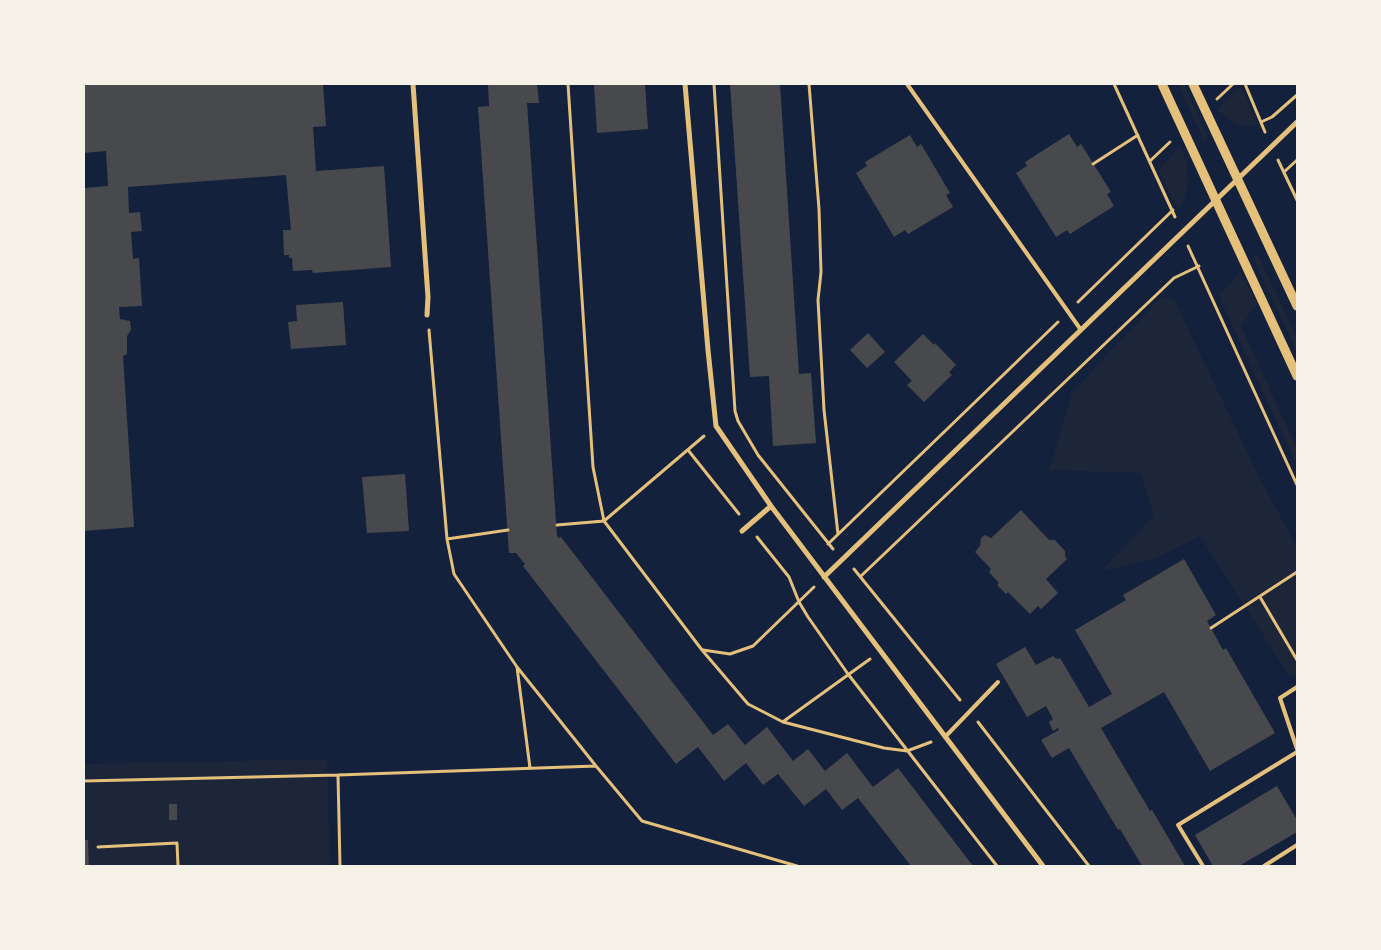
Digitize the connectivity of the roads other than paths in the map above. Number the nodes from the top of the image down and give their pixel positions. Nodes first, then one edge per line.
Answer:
1 (413, 84) edge
2 (686, 84) edge
3 (907, 84) edge
4 (1162, 84) edge
5 (1193, 84) edge
6 (1297, 122) edge
7 (1238, 179) junction
8 (1215, 201) junction
9 (1297, 306) edge
10 (428, 315) road end
11 (1081, 330) junction
12 (1297, 376) edge
13 (771, 506) junction
14 (742, 531) dead end
15 (824, 577) junction
16 (998, 682) dead end
17 (1297, 687) edge
18 (946, 737) junction
19 (1297, 751) edge
20 (1297, 845) edge
21 (1043, 866) edge
22 (1203, 866) edge
23 (1264, 866) edge

1 - 10 street
2 - 13 street
3 - 11 lane
4 - 8 street
5 - 7 street
6 - 7 street
7 - 8 street
7 - 9 street
8 - 11 street
8 - 12 street
11 - 15 street
13 - 14 street
13 - 15 street
15 - 18 street
16 - 18 lane
17 - 19 lane
18 - 21 street
19 - 22 lane
20 - 23 lane

